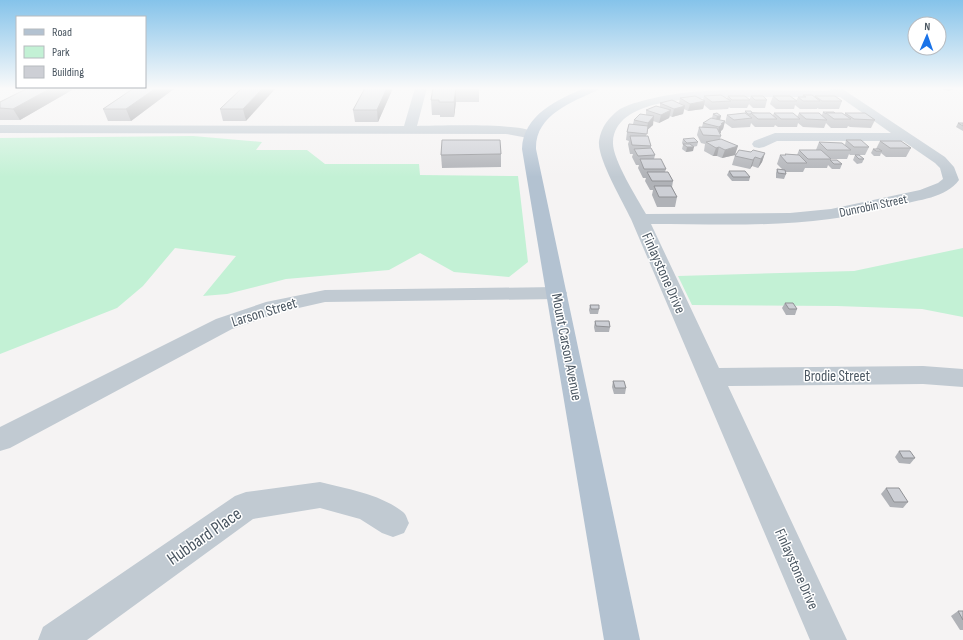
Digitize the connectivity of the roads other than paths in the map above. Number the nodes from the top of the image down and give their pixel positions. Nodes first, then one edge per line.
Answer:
1 (412, 118) edge
2 (544, 118) edge
3 (618, 118) edge
4 (879, 118) edge
5 (0, 129) edge
6 (409, 130) junction
7 (530, 134) junction
8 (908, 137) junction
9 (759, 144) dead end
10 (640, 219) junction
11 (557, 293) junction
12 (711, 377) junction
13 (963, 378) edge
14 (0, 440) edge
15 (393, 524) dead end
16 (56, 640) edge
17 (622, 640) edge
18 (829, 640) edge

1 - 6 street
2 - 7 main road
3 - 10 street, Finlaystone Drive
4 - 8 street, Dunrobin Street
5 - 6 street
6 - 7 street
7 - 11 main road, Mount Carson Avenue
8 - 9 street
8 - 10 street, Dunrobin Street
10 - 12 street, Finlaystone Drive
11 - 14 street, Larson Street
11 - 17 main road, Mount Carson Avenue
12 - 13 street, Brodie Street
12 - 18 street, Finlaystone Drive
15 - 16 street, Hubbard Place

